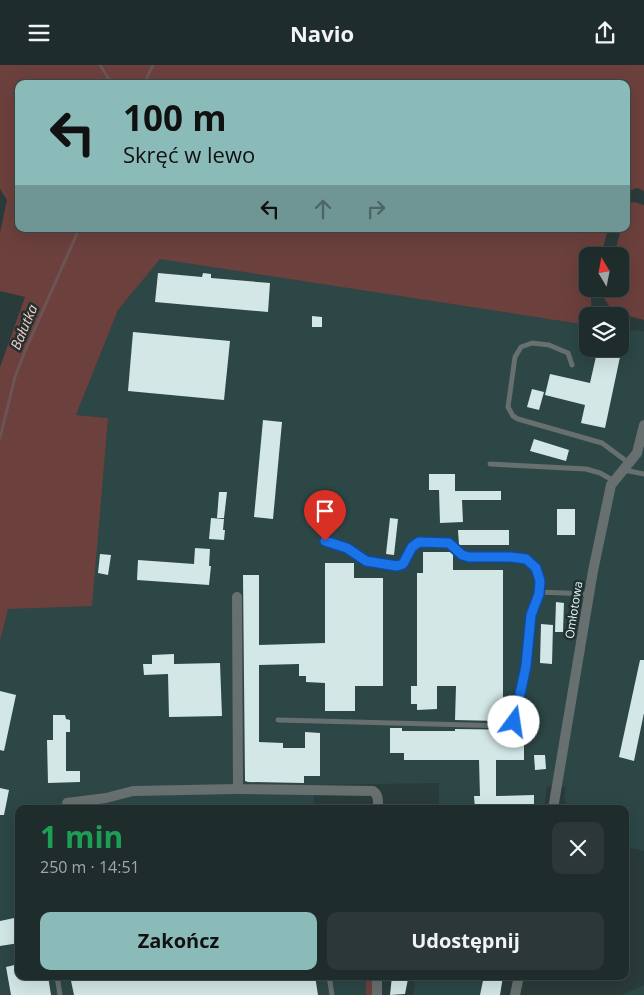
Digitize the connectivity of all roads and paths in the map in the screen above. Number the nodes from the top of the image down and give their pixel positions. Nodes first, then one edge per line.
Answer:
1 (572, 365) dead end
2 (644, 425) edge
3 (490, 464) dead end
4 (627, 467) junction
5 (644, 475) edge
6 (614, 481) junction
7 (325, 541) dead end
8 (539, 592) junction
9 (589, 594) junction
10 (237, 597) dead end
11 (278, 720) dead end
12 (238, 789) junction
13 (67, 803) dead end
14 (378, 805) edge
15 (554, 805) edge
16 (58, 980) edge
17 (330, 980) edge
18 (377, 980) edge
19 (518, 980) edge
20 (60, 995) edge
21 (332, 995) edge
22 (376, 995) edge
23 (515, 995) edge

1 - 4 lane
2 - 4 street, Omłotowa
3 - 6 lane
4 - 5 lane
4 - 6 street, Omłotowa
6 - 9 street, Omłotowa
7 - 8 lane
8 - 9 lane
8 - 11 lane
9 - 15 street, Omłotowa
10 - 12 street
12 - 13 street
12 - 14 street
16 - 20 lane
17 - 21 lane
18 - 22 street
19 - 23 street

